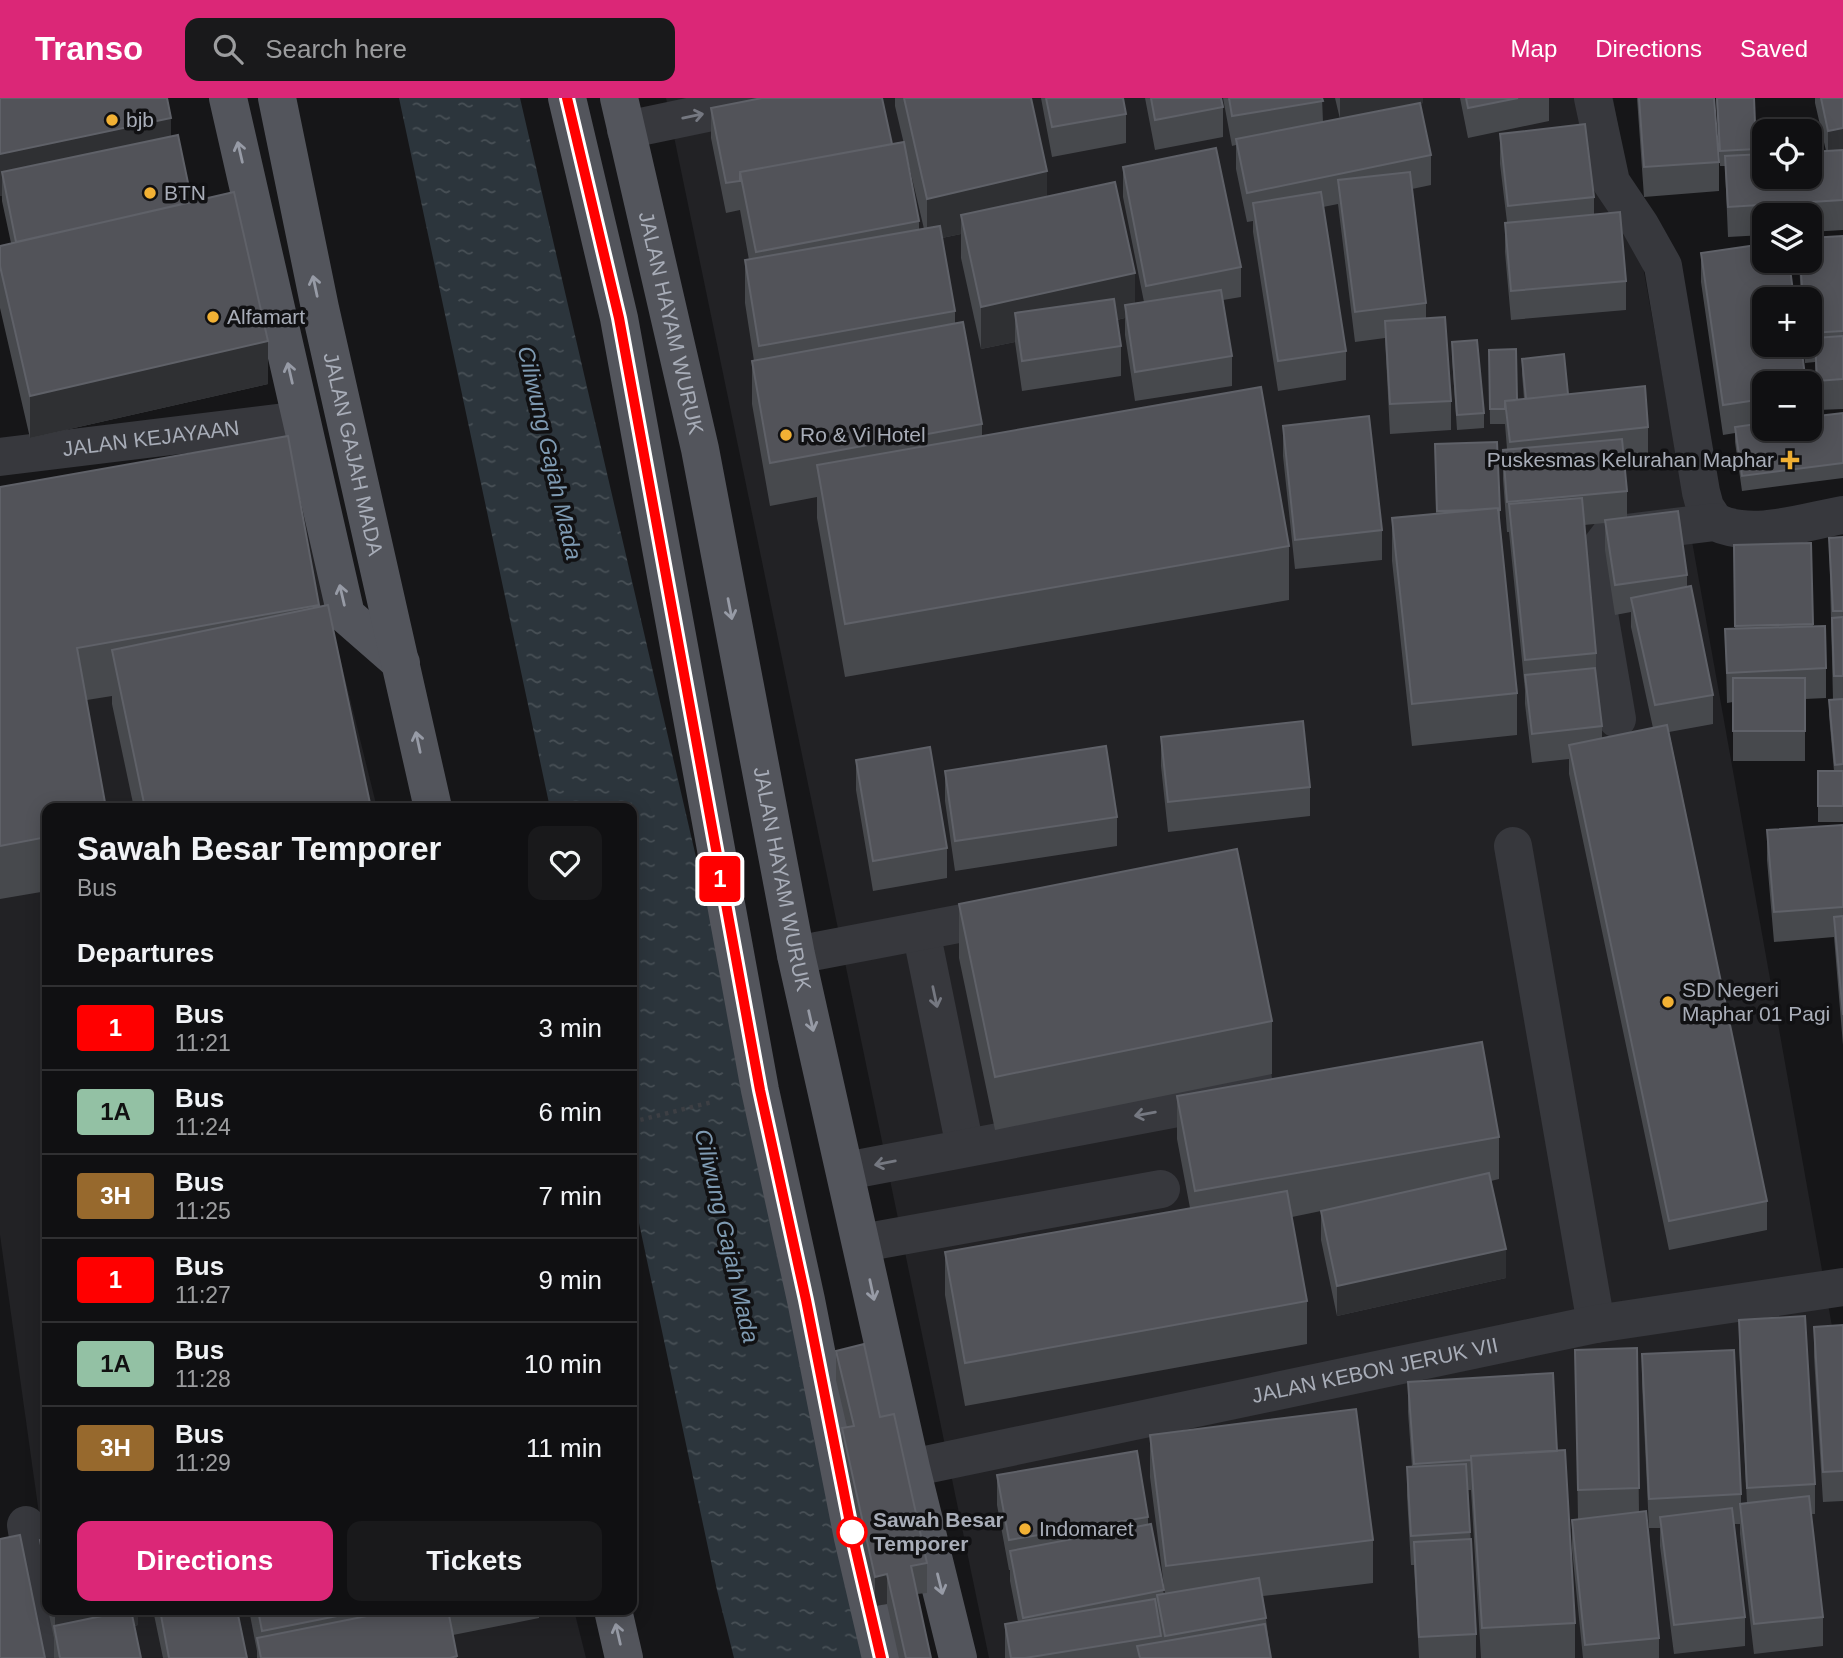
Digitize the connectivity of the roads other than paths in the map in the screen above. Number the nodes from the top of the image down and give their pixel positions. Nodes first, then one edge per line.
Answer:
1 (228, 98) edge
2 (276, 98) edge
3 (567, 98) edge
4 (605, 98) edge
5 (779, 98) edge
6 (1593, 98) edge
7 (623, 114) edge
8 (301, 420) junction
9 (0, 457) edge
10 (1843, 515) edge
11 (1714, 522) junction
12 (717, 542) junction
13 (401, 663) junction
14 (1617, 719) dead end
15 (432, 803) edge
16 (1513, 846) dead end
17 (1042, 909) edge
18 (921, 931) junction
19 (796, 955) junction
20 (1253, 1079) edge
21 (965, 1147) junction
22 (845, 1171) junction
23 (1161, 1189) dead end
24 (862, 1243) junction
25 (1843, 1287) edge
26 (1596, 1324) junction
27 (911, 1468) junction
28 (25, 1525) edge
29 (614, 1615) edge
30 (48, 1658) edge
31 (624, 1658) edge
32 (881, 1658) edge
33 (958, 1658) edge

8 -> 1 main road
13 -> 2 main road, JALAN GAJAH MADA
3 - 32 main road
4 - 12 main road
7 -> 5 street
6 - 11 street
7 - 12 main road, JALAN HAYAM WURUK
8 - 9 street, JALAN KEJAYAAN
13 -> 8 main road
10 - 11 street
11 - 14 street
12 -> 19 main road, JALAN HAYAM WURUK
15 -> 13 main road, JALAN GAJAH MADA
16 - 26 street
17 - 18 street
18 - 19 street
18 -> 21 street
19 -> 22 main road, JALAN HAYAM WURUK
20 -> 21 street
21 -> 22 street
22 - 24 main road, JALAN HAYAM WURUK
23 - 24 street
24 -> 27 main road, JALAN HAYAM WURUK
25 - 26 street, JALAN KEBON JERUK VII
26 - 27 street, JALAN KEBON JERUK VII
27 -> 33 main road, JALAN HAYAM WURUK
28 - 30 street
31 -> 29 main road

